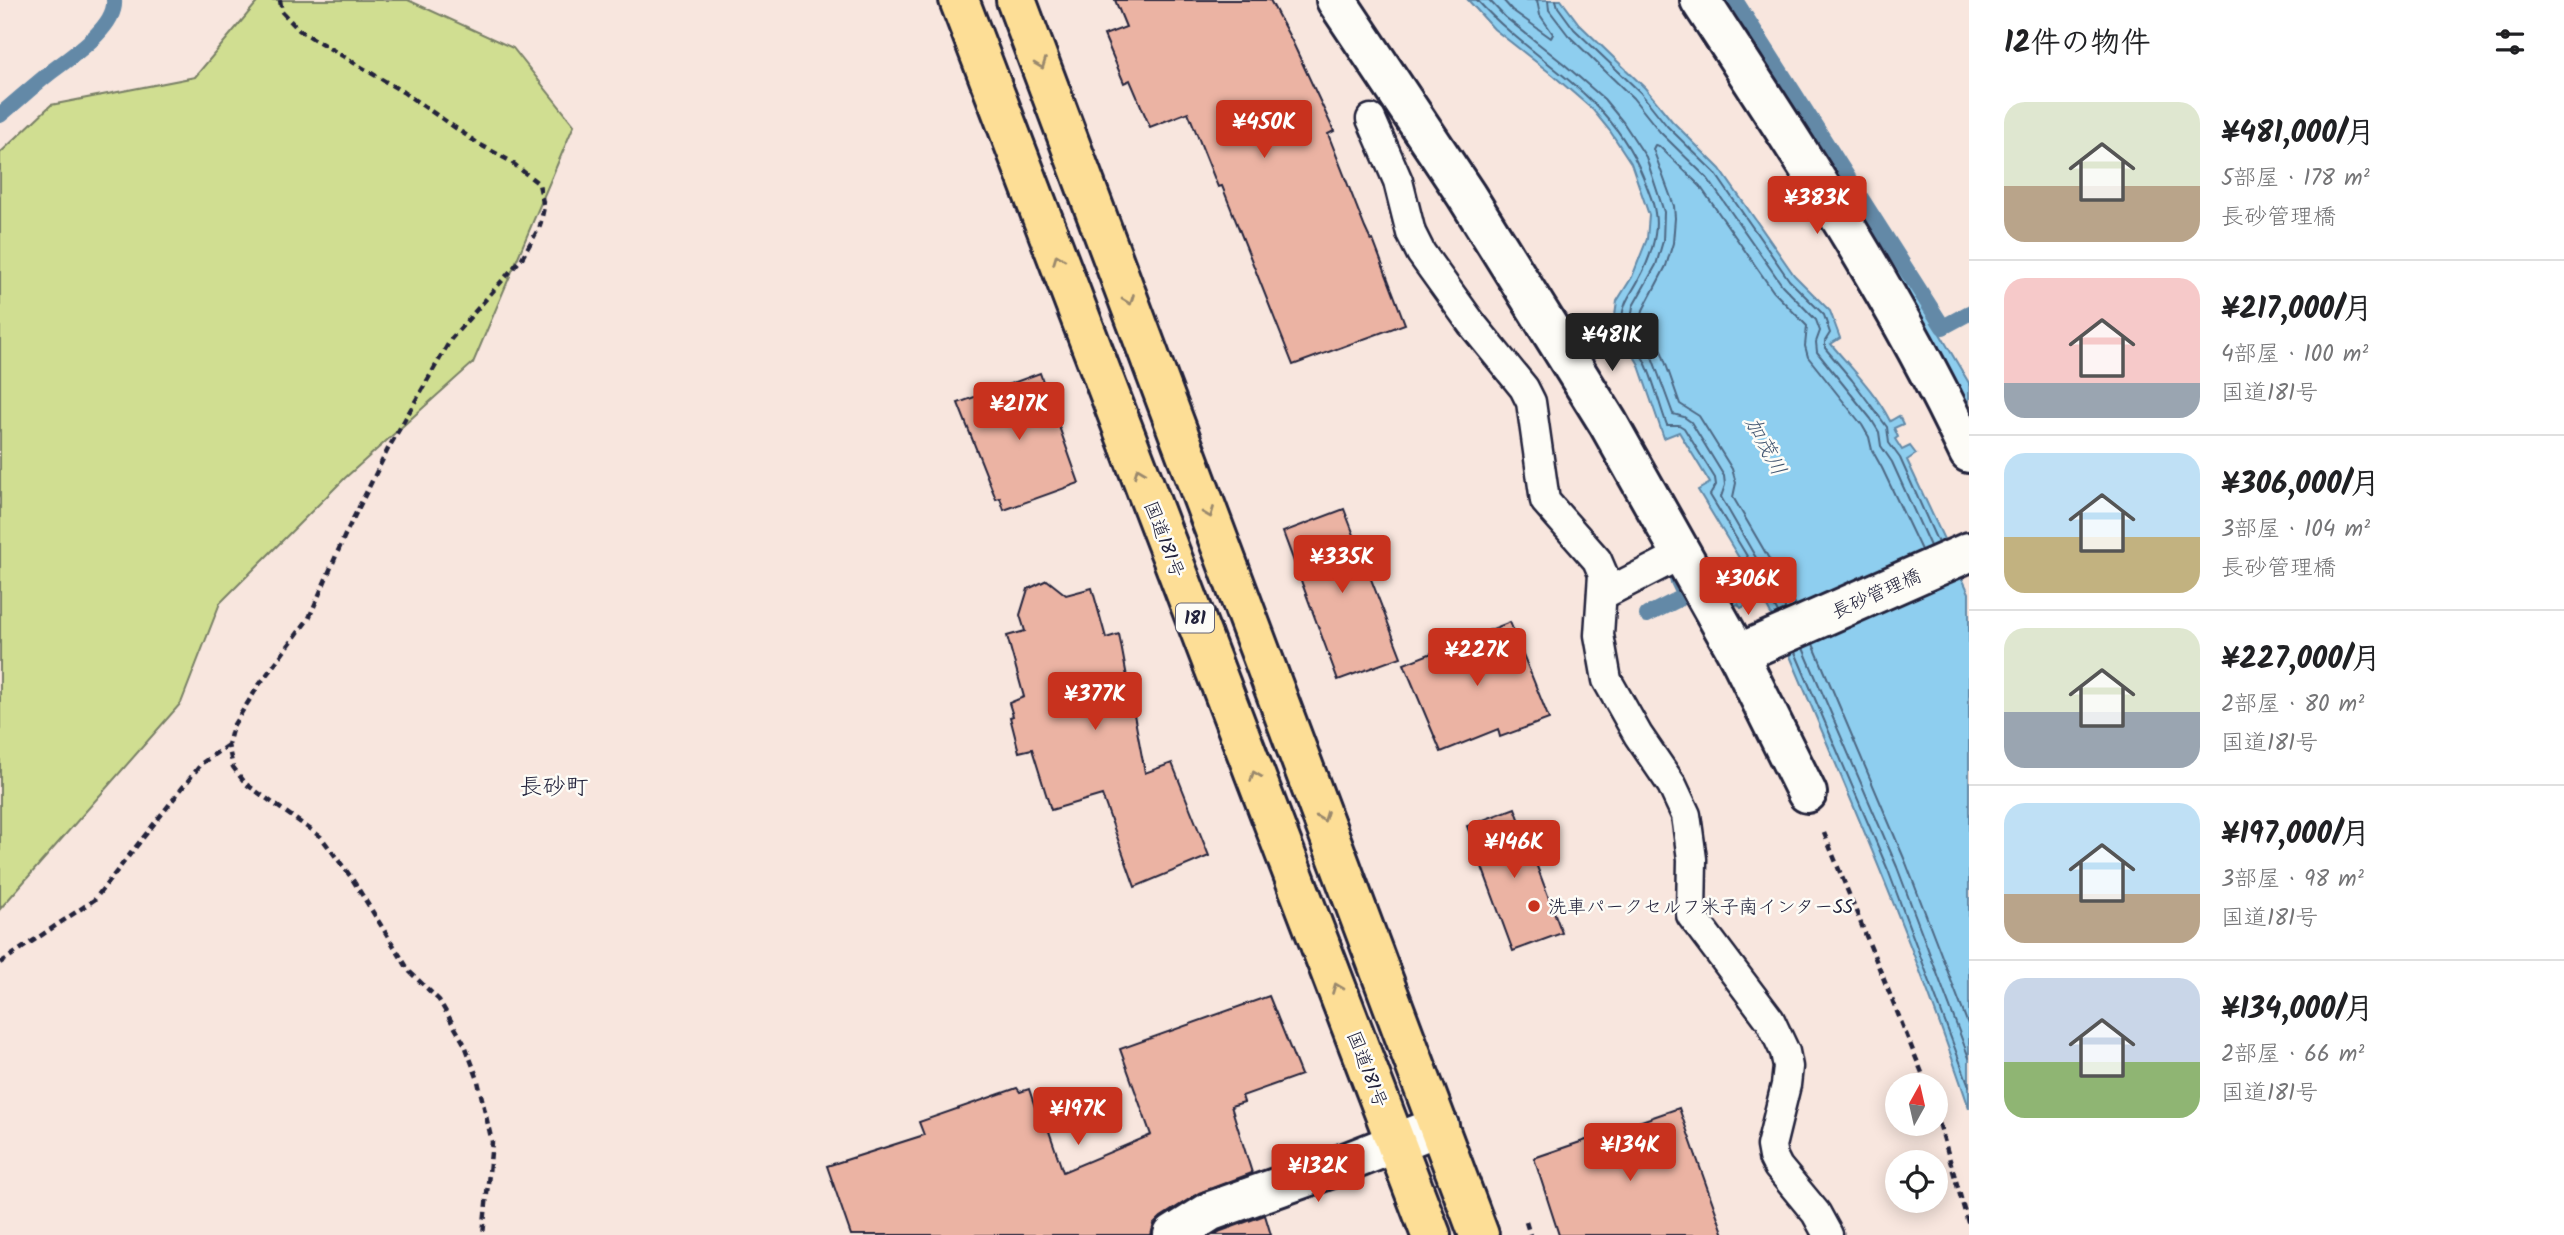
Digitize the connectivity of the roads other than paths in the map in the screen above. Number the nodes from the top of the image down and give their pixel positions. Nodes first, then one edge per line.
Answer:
1 (959, 0) edge
2 (1016, 0) edge
3 (1336, 0) edge
4 (1700, 0) edge
5 (1375, 117) junction
6 (1969, 453) edge
7 (1969, 552) edge
8 (1682, 554) junction
9 (1602, 595) junction
10 (1738, 654) junction
11 (1807, 793) road end
12 (1439, 1126) junction
13 (1396, 1143) junction
14 (1173, 1235) edge
15 (1431, 1235) edge
16 (1479, 1235) edge
17 (1828, 1235) edge

13 -> 1 highway, 国道181号 / 181
2 -> 12 highway, 181
3 - 5 street
4 - 6 street
5 - 8 street
5 - 9 lane
7 - 10 street, 長砂管理橋
8 - 9 lane
8 - 10 street
9 - 17 lane
10 - 11 street
12 - 13 street
12 - 16 highway, 181
13 - 14 street
13 - 15 highway, 国道181号 / 181

